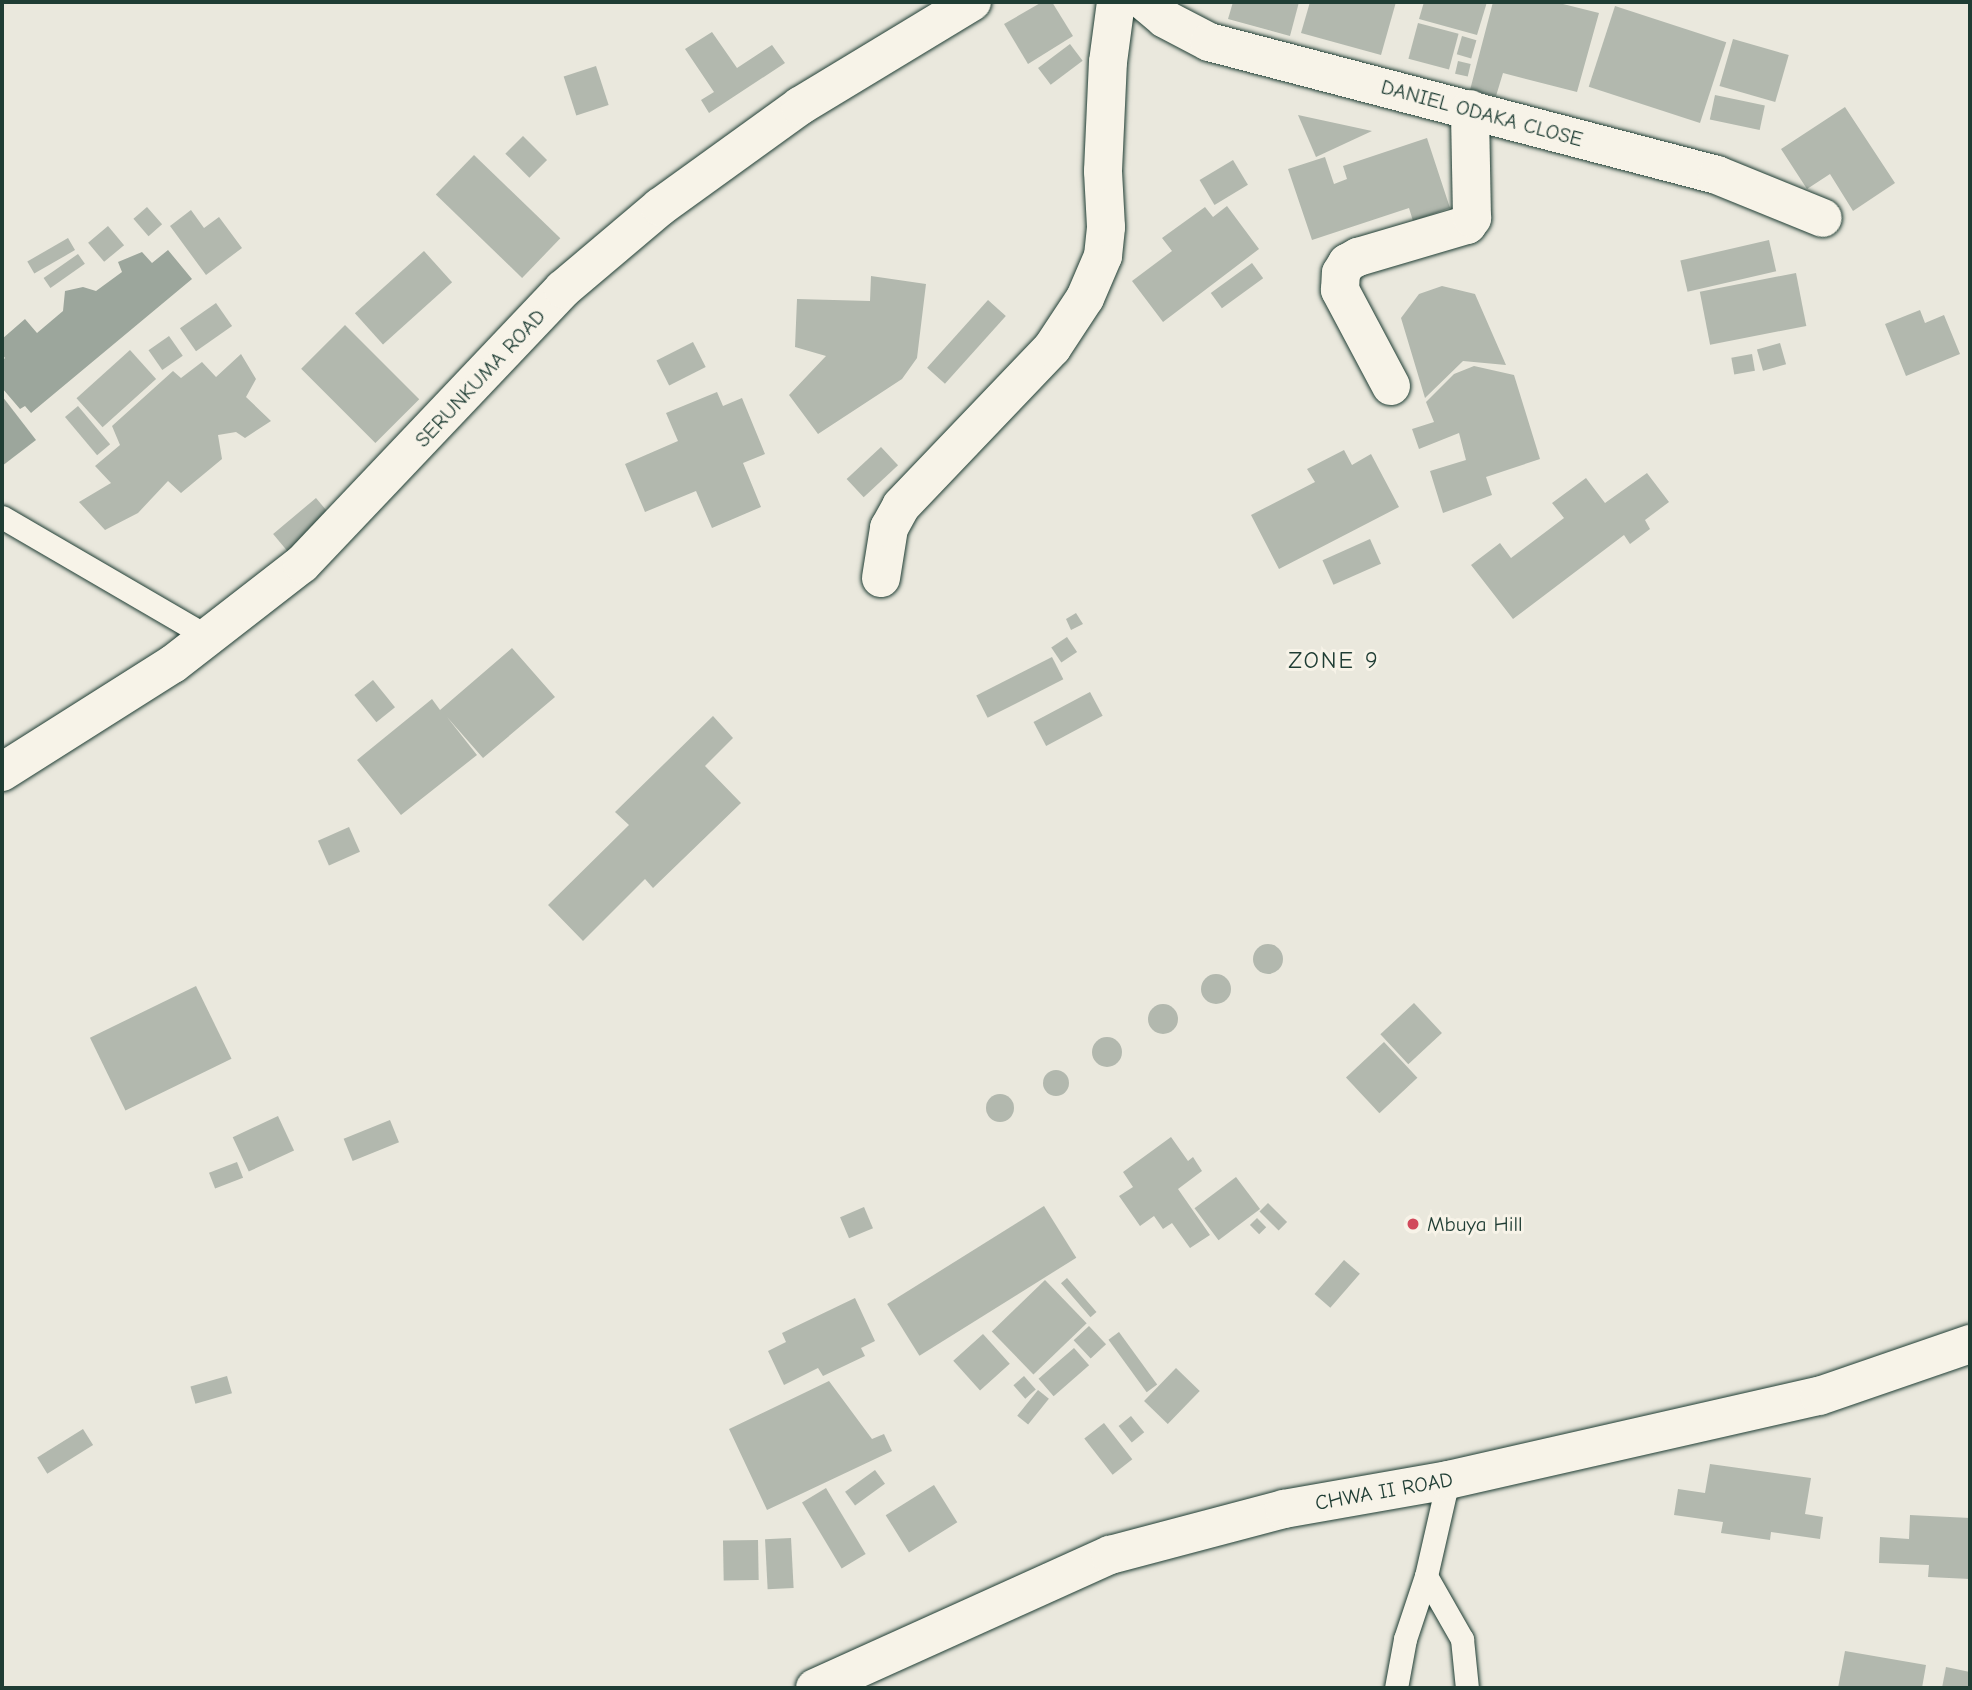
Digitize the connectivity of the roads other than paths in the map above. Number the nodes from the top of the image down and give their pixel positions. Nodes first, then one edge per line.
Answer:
1 (972, 2) edge
2 (1116, 2) edge
3 (1145, 2) edge
4 (1470, 109) junction
5 (1823, 218) dead end
6 (1391, 386) dead end
7 (2, 517) edge
8 (881, 578) dead end
9 (208, 637) junction
10 (2, 772) edge
11 (1970, 1344) edge
12 (1448, 1480) junction
13 (1426, 1576) junction
14 (814, 1688) edge
15 (1396, 1688) edge
16 (1467, 1688) edge

1 - 9 street, SERUNKUMA ROAD
2 - 8 street
3 - 4 street, DANIEL ODAKA CLOSE
4 - 5 street, DANIEL ODAKA CLOSE
4 - 6 street
7 - 9 lane
9 - 10 street, SERUNKUMA ROAD
11 - 12 street, CHWA II ROAD
12 - 13 lane
12 - 14 street, CHWA II ROAD
13 - 15 lane
13 - 16 lane

